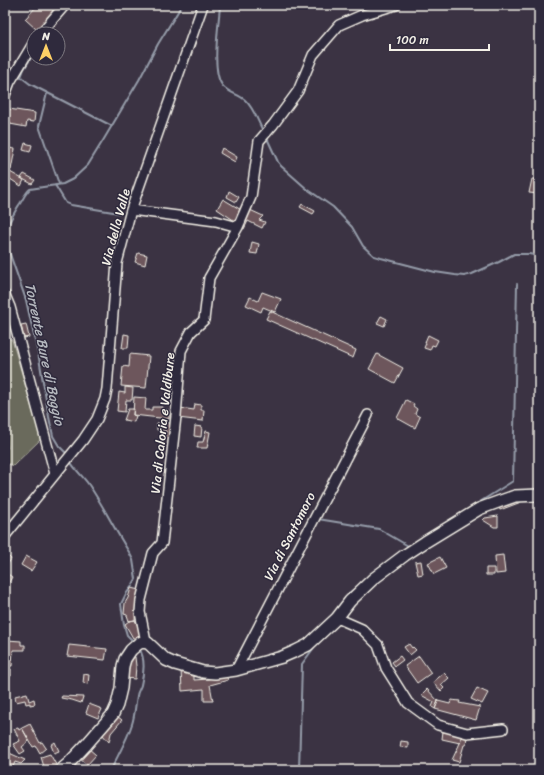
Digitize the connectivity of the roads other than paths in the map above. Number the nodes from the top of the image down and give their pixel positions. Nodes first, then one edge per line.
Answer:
1 (65, 5) edge
2 (203, 5) edge
3 (396, 5) edge
4 (47, 26) edge
5 (26, 55) edge
6 (5, 95) edge
7 (131, 210) junction
8 (238, 227) junction
9 (5, 295) edge
10 (368, 415) dead end
11 (56, 474) junction
12 (539, 495) edge
13 (5, 536) edge
14 (337, 618) junction
15 (138, 645) junction
16 (236, 670) junction
17 (503, 730) dead end
18 (61, 770) edge

1 - 4 street
2 - 7 street, Via della Valle
3 - 8 street, Via di Caloria e Valdibure
5 - 6 street
7 - 8 street
7 - 11 street, Via della Valle
8 - 15 street, Via di Caloria e Valdibure
9 - 11 street
10 - 16 street, Via di Santomoro
11 - 13 street, Via della Valle
12 - 14 main road
14 - 16 main road
14 - 17 street
15 - 16 main road
15 - 18 main road

